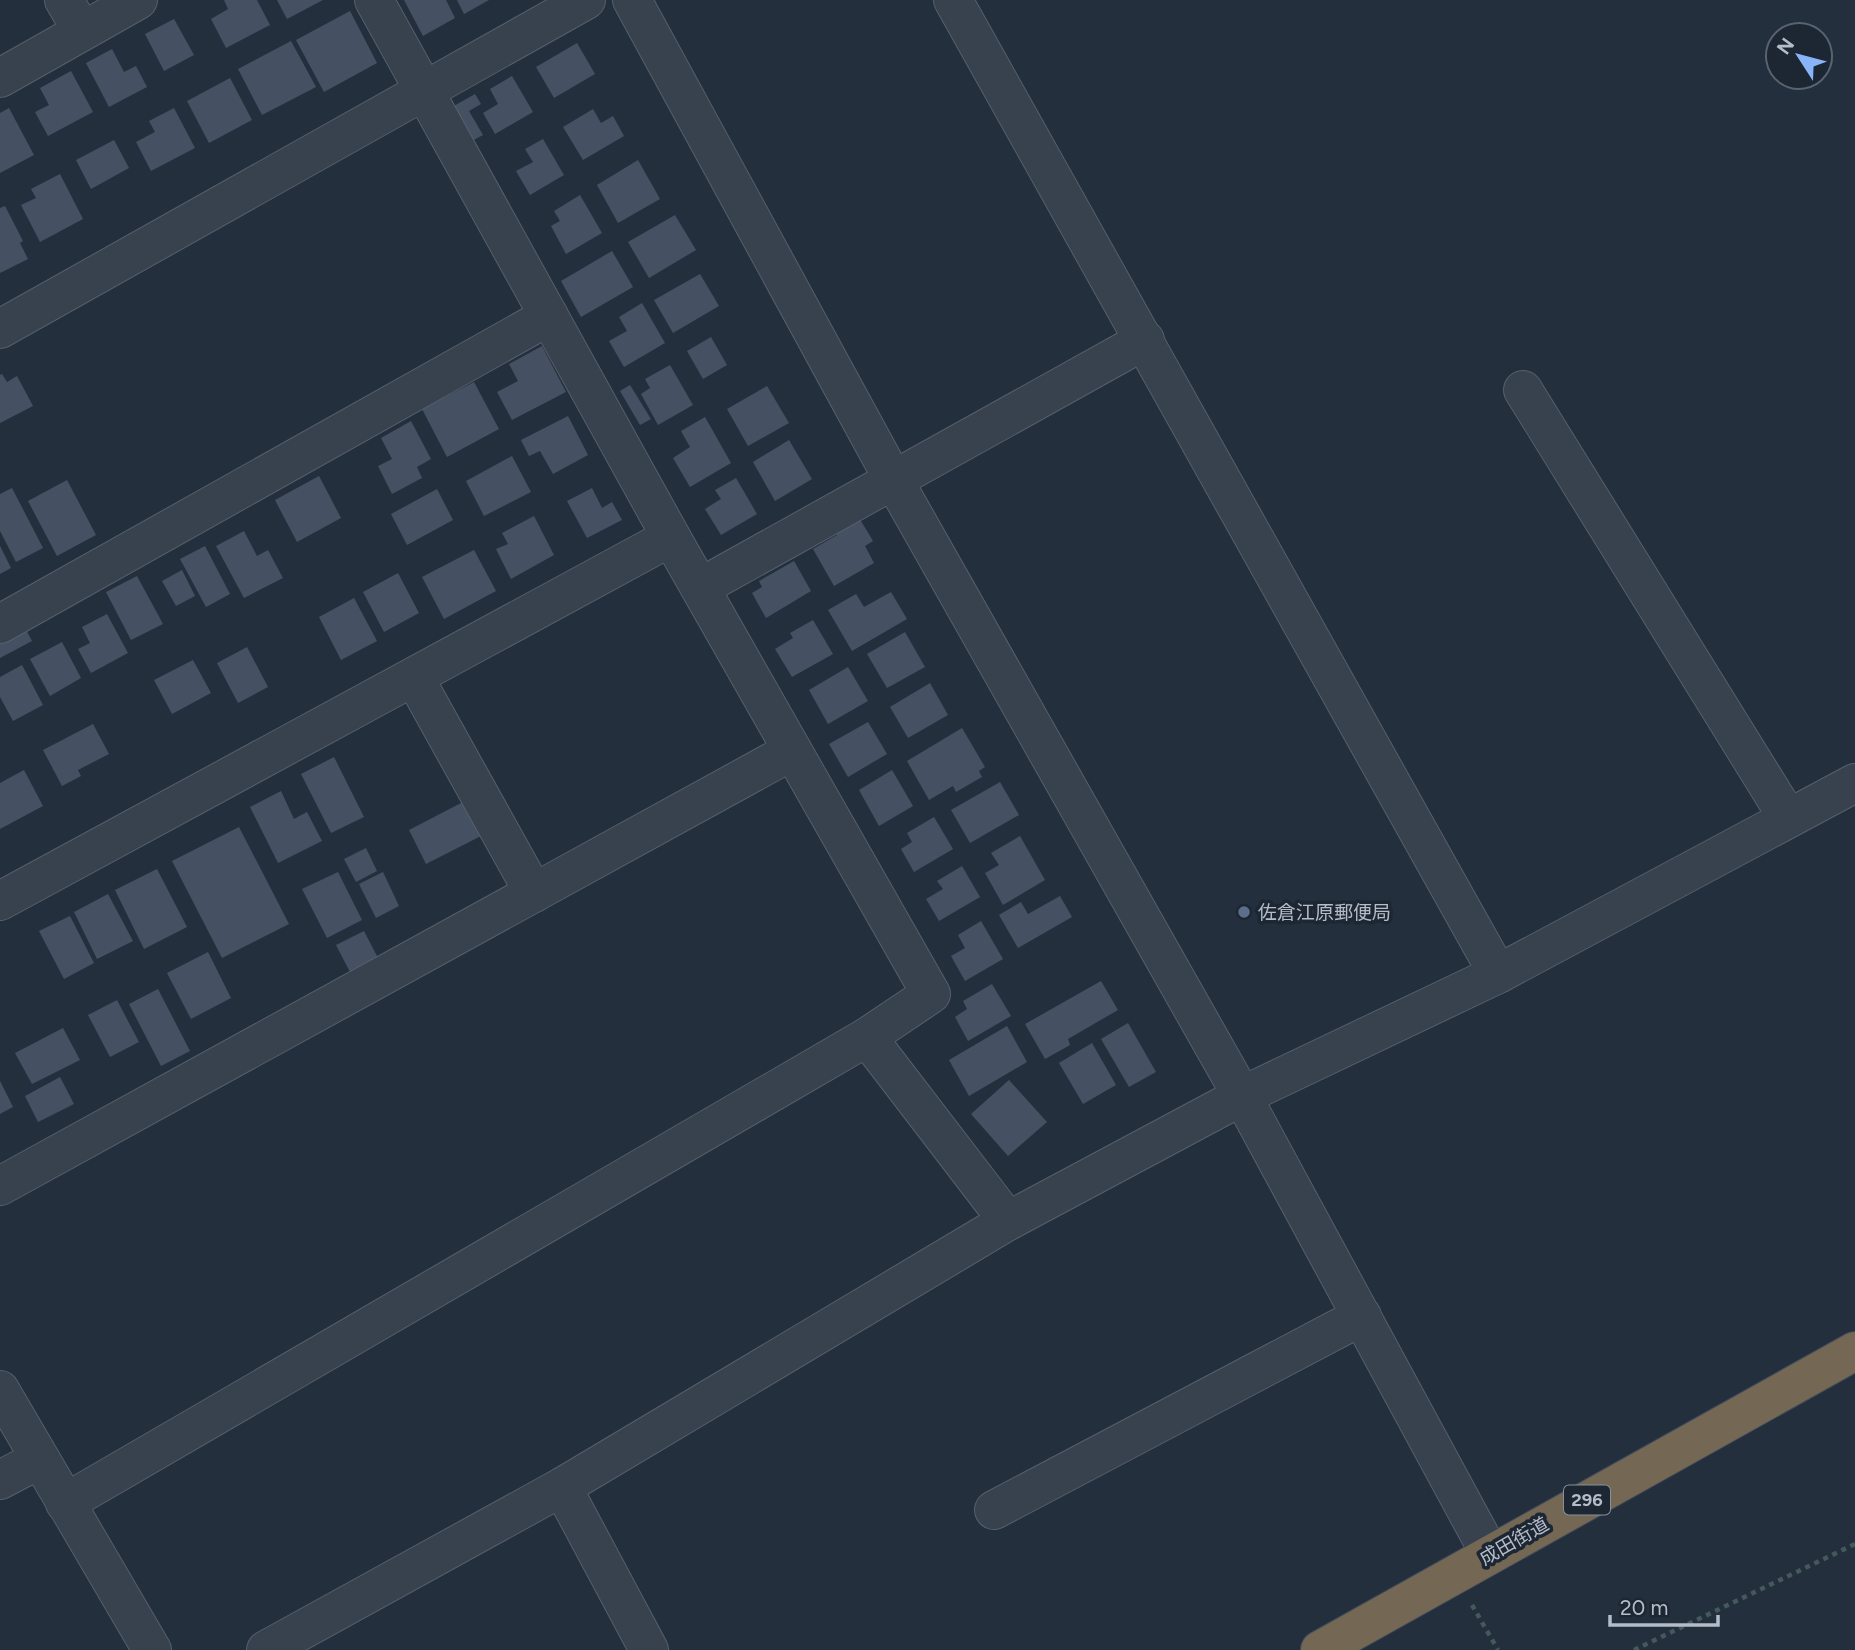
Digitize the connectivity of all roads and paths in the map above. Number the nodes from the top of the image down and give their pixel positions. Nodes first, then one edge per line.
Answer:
1 (138, 0) edge
2 (374, 0) edge
3 (586, 0) edge
4 (632, 0) edge
5 (953, 0) edge
6 (73, 16) edge
7 (0, 78) edge
8 (423, 91) junction
9 (549, 316) junction
10 (0, 328) edge
11 (1145, 340) junction
12 (1523, 390) dead end
13 (893, 479) junction
14 (671, 537) junction
15 (701, 587) junction
16 (0, 624) edge
17 (414, 677) junction
18 (792, 751) junction
19 (1855, 783) edge
20 (1788, 818) junction
21 (534, 893) junction
22 (0, 901) edge
23 (1498, 974) junction
24 (867, 1037) junction
25 (1242, 1096) junction
26 (0, 1186) edge
27 (1008, 1221) junction
28 (1362, 1316) junction
29 (1855, 1351) edge
30 (0, 1390) edge
31 (40, 1459) junction
32 (0, 1480) edge
33 (562, 1487) junction
34 (65, 1503) junction
35 (994, 1510) dead end
36 (1855, 1544) edge
37 (1490, 1554) junction
38 (1455, 1575) junction
39 (152, 1650) edge
40 (266, 1650) edge
41 (649, 1650) edge
42 (1320, 1650) edge
43 (1497, 1650) edge
44 (1634, 1650) edge

1 - 6 street
2 - 8 street
3 - 8 street
4 - 13 street
5 - 11 street
6 - 7 street
8 - 9 street
8 - 10 street
9 - 14 street
9 - 16 street
11 - 13 street
11 - 23 street
12 - 20 street
13 - 15 street
13 - 25 street
14 - 15 street
14 - 17 street
15 - 18 street
17 - 21 street
17 - 22 street
18 - 21 street
18 - 24 street
19 - 20 street
20 - 23 street
21 - 26 street
23 - 25 street
24 - 27 street
24 - 34 street
25 - 27 street
25 - 28 street
27 - 33 street
28 - 35 street
28 - 37 street
29 - 37 highway, 成田街道 / 296
30 - 31 street
31 - 32 street
31 - 34 street
33 - 40 street
33 - 41 street
34 - 39 street
36 - 44 path
37 - 38 highway, 成田街道 / 296
38 - 42 highway, 成田街道 / 296
38 - 43 path

